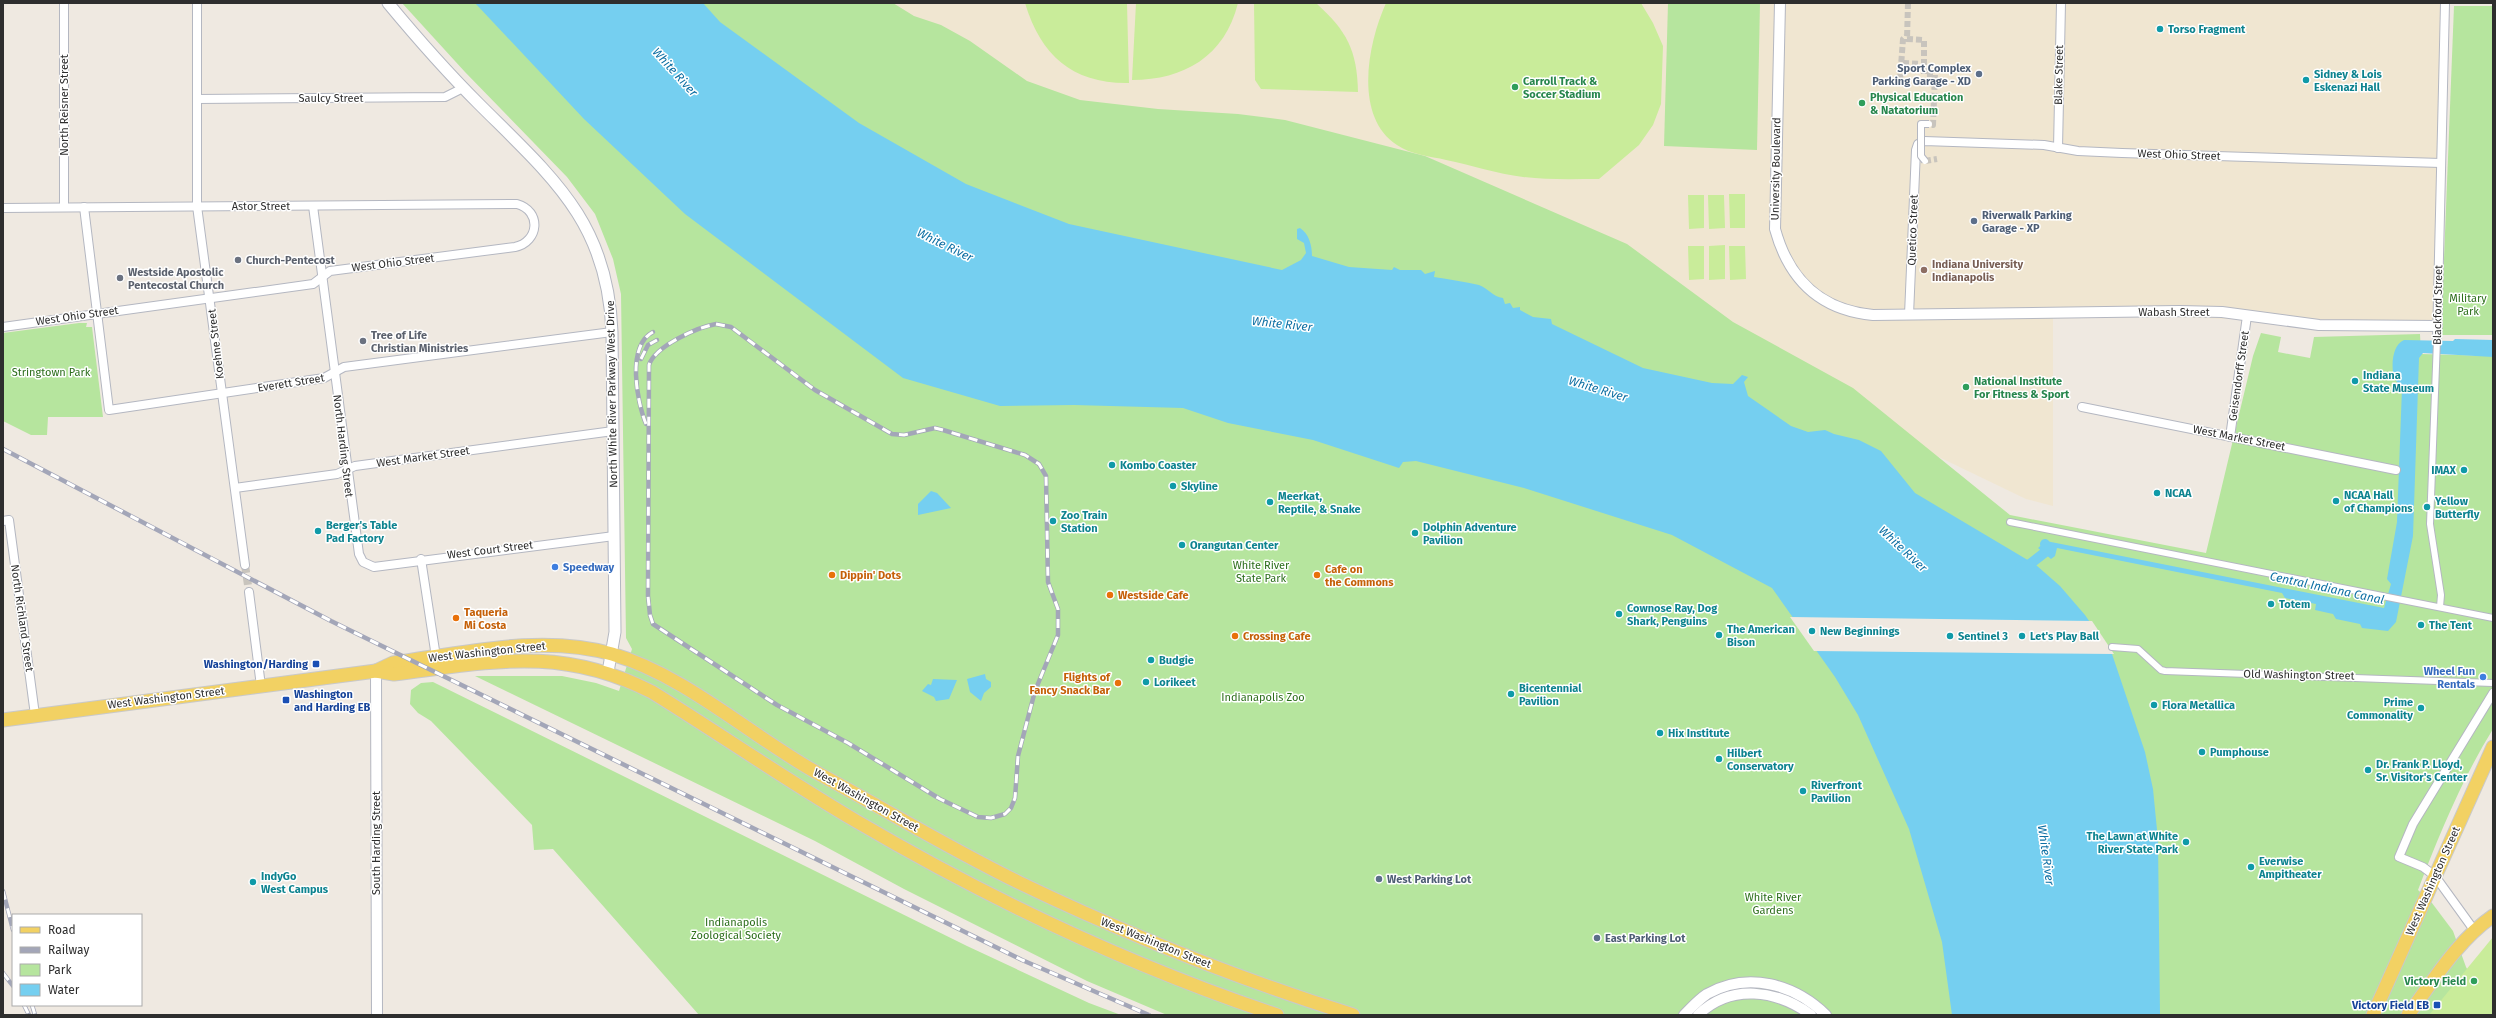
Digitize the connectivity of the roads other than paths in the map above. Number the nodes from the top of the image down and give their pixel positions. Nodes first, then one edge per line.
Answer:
1 (64, 3) edge
2 (197, 3) edge
3 (388, 3) edge
4 (1780, 3) edge
5 (2061, 3) edge
6 (2445, 3) edge
7 (463, 88) junction
8 (197, 99) junction
9 (1929, 124) tunnel mouth
10 (1918, 144) joint
11 (2058, 148) junction
12 (1925, 161) dead end
13 (2441, 163) junction
14 (520, 205) joint
15 (197, 206) junction
16 (313, 206) junction
17 (64, 207) junction
18 (84, 207) junction
19 (3, 208) edge
20 (321, 278) junction
21 (210, 298) junction
22 (97, 314) junction
23 (1909, 315) junction
24 (2247, 316) junction
25 (2437, 326) junction
26 (3, 327) edge
27 (612, 332) junction
28 (2437, 340) joint
29 (334, 372) junction
30 (222, 393) junction
31 (2082, 407) dead end
32 (613, 431) junction
33 (2230, 437) junction
34 (346, 470) junction
35 (2396, 470) dead end
36 (235, 488) junction
37 (6, 521) edge
38 (2010, 522) dead end
39 (614, 536) junction
40 (421, 559) junction
41 (245, 565) tunnel mouth
42 (366, 565) joint
43 (249, 592) tunnel mouth
44 (2440, 607) junction
45 (2493, 618) edge
46 (2112, 647) dead end
47 (611, 654) junction
48 (436, 657) junction
49 (376, 671) junction
50 (608, 672) junction
51 (2493, 683) edge
52 (261, 686) junction
53 (2493, 693) edge
54 (35, 716) junction
55 (3, 720) edge
56 (2493, 747) edge
57 (2435, 876) junction
58 (2493, 916) edge
59 (2474, 930) junction
60 (377, 1015) edge
61 (1277, 1015) edge
62 (1353, 1015) edge
63 (1684, 1015) edge
64 (1698, 1015) edge
65 (1811, 1015) edge
66 (1826, 1015) edge
67 (2374, 1015) edge
68 (2408, 1015) edge

1 - 17 street, North Reisner Street
2 - 8 street, Koehne Street
3 - 7 main road, North White River Parkway West Drive
4 - 23 street, University Boulevard
5 - 11 street, Blake Street
6 - 13 street, Blackford Street
7 - 8 street, Saulcy Street
7 - 27 main road, North White River Parkway West Drive
8 - 15 street, Koehne Street
9 - 12 street, bridge
10 - 11 street, West Ohio Street
10 - 23 street, Quetico Street
11 - 13 street, West Ohio Street
13 - 25 street, Blackford Street
14 - 16 street, Astor Street
14 - 20 street, West Ohio Street
15 - 16 street, Astor Street
15 - 18 street, Astor Street
15 - 21 street, Koehne Street
16 - 20 street, North Harding Street
17 - 18 street, Astor Street
17 - 19 street, Astor Street
18 - 22 street
20 - 21 street, West Ohio Street
20 - 29 street, North Harding Street
21 - 22 street, West Ohio Street
21 - 30 street, Koehne Street
22 - 26 street, West Ohio Street
22 - 30 street, Everett Street
23 - 24 street, Wabash Street
24 - 25 street, Wabash Street
24 - 33 street, Geisendorff Street
25 - 28 street, Blackford Street
27 - 29 street, Everett Street
27 - 32 main road, North White River Parkway West Drive
28 - 44 street, Blackford Street
29 - 30 street, Everett Street
29 - 34 street, North Harding Street
30 - 36 street, Koehne Street
31 - 33 street, West Market Street
32 - 34 street, West Market Street
32 - 39 main road, North White River Parkway West Drive
33 - 35 street, West Market Street
34 - 36 street, West Market Street
34 - 42 street, North Harding Street
36 - 41 street, Koehne Street
37 - 54 street, North Richland Street
38 - 44 street
39 - 40 street, West Court Street
39 - 47 main road, North White River Parkway West Drive
40 - 42 street, West Court Street
40 - 48 street
43 - 52 street
44 - 45 street
46 - 51 street, Old Washington Street
47 - 48 main road, West Washington Street
47 - 50 main road, North White River Parkway West Drive
47 - 62 main road, West Washington Street
48 - 49 main road, West Washington Street
49 - 50 main road, West Washington Street
49 - 52 main road, West Washington Street
49 - 60 street, South Harding Street
50 - 61 main road, West Washington Street
52 - 54 main road, West Washington Street
53 - 57 street
54 - 55 main road, West Washington Street
56 - 57 main road, West Washington Street
57 - 59 street
57 - 67 main road, West Washington Street
58 - 59 main road
59 - 68 main road
63 - 66 street
64 - 65 street

